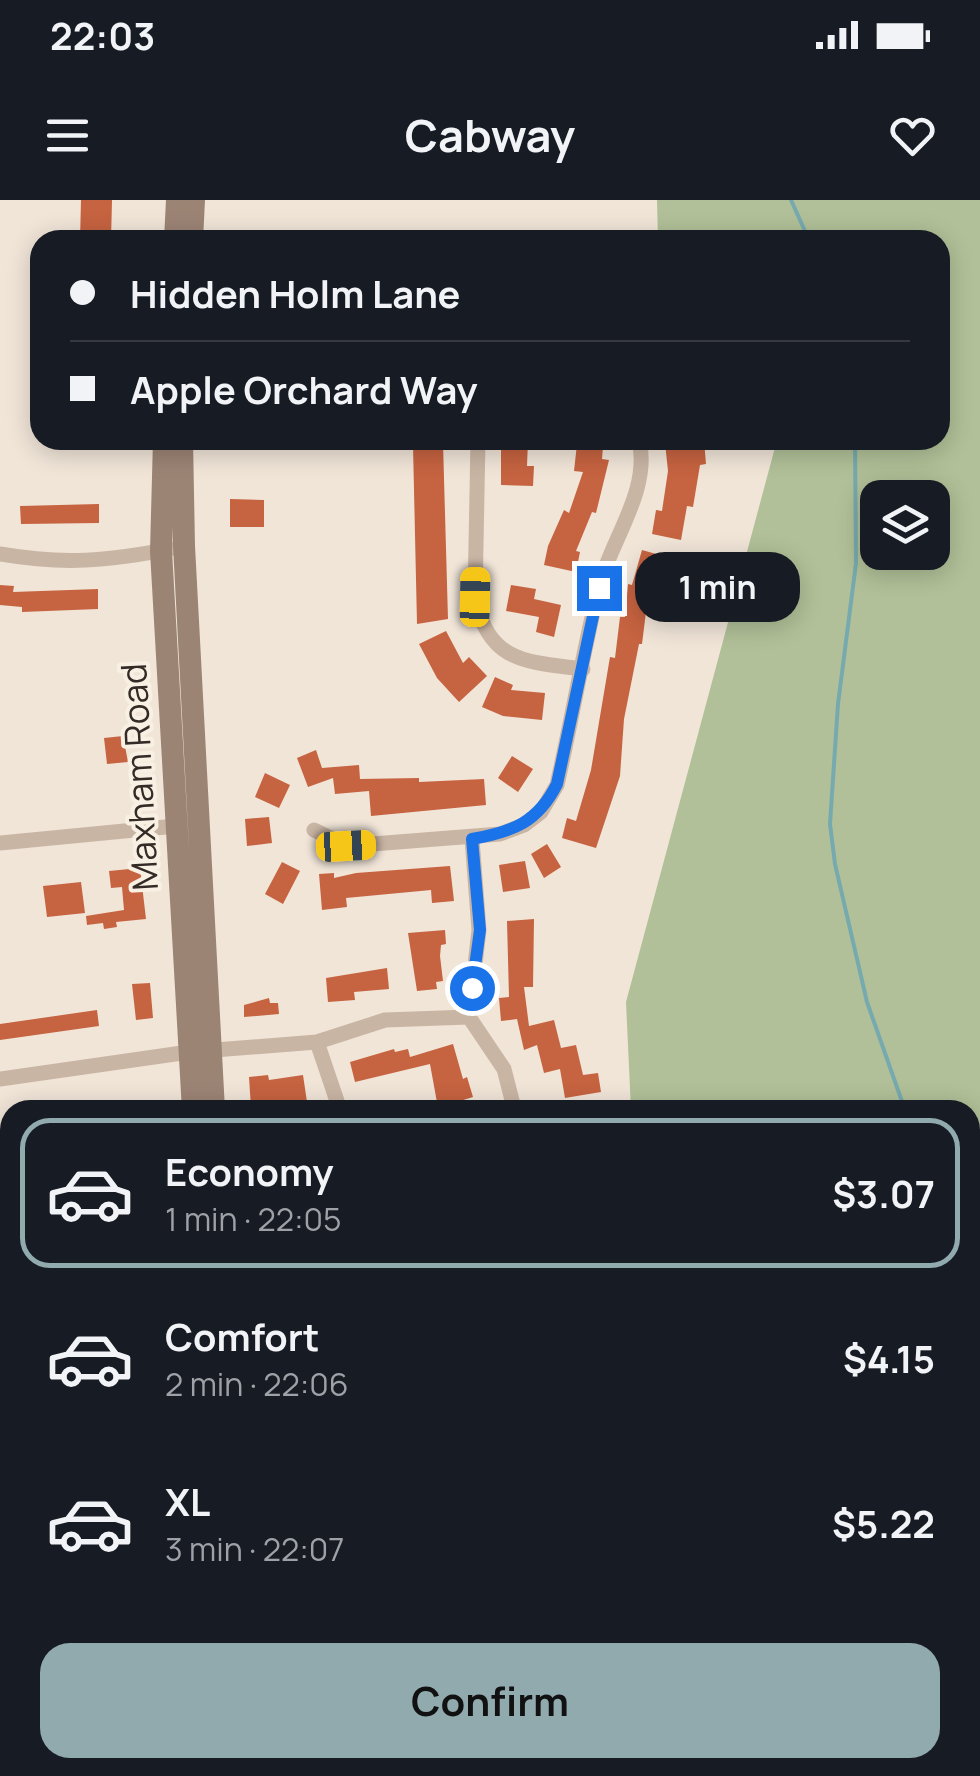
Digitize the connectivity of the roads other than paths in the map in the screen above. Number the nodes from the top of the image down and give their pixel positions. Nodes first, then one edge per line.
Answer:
1 (177, 200) edge
2 (194, 200) edge
3 (176, 230) edge
4 (192, 230) edge
5 (165, 450) edge
6 (181, 450) edge
7 (478, 450) edge
8 (642, 450) edge
9 (172, 548) junction
10 (0, 554) edge
11 (583, 669) junction
12 (176, 826) junction
13 (314, 830) dead end
14 (472, 839) junction
15 (0, 843) edge
16 (469, 1018) junction
17 (316, 1042) junction
18 (200, 1051) junction
19 (0, 1079) edge
20 (194, 1100) edge
21 (212, 1100) edge
22 (336, 1100) edge
23 (512, 1100) edge

1 - 3 main road
2 - 4 main road
5 - 9 main road, Maxham Road
6 - 9 main road, Maxham Road
7 - 11 street
8 - 11 street
9 - 10 street
9 - 12 main road, Maxham Road
9 - 18 main road, Maxham Road
11 - 14 street
12 - 15 street
12 - 18 main road, Maxham Road
13 - 14 street
14 - 16 street
16 - 17 street
16 - 23 street
17 - 18 street
17 - 22 street
18 - 19 street
18 - 20 main road, Maxham Road
18 - 21 main road, Maxham Road

